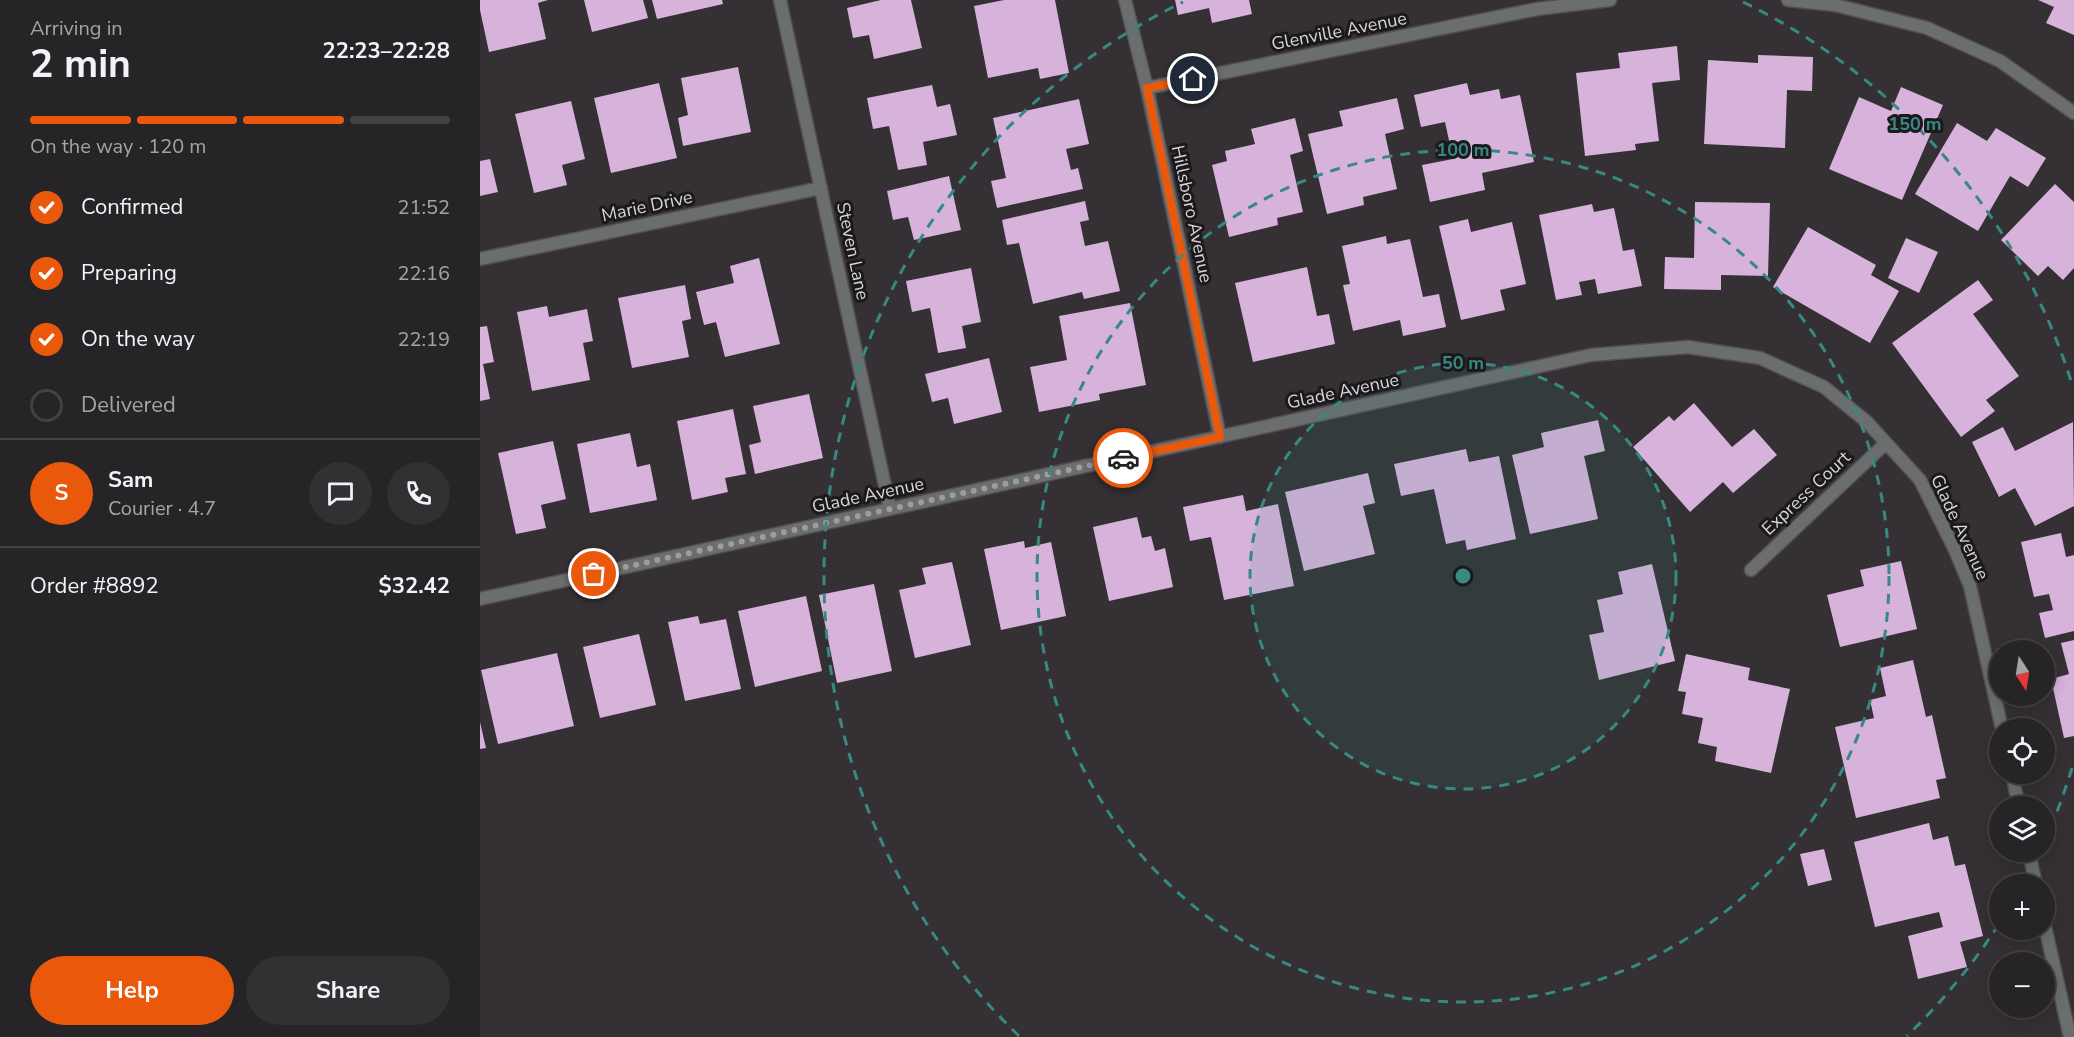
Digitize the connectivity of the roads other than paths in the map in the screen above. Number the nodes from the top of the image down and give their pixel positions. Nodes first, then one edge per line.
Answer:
1 (780, 0) edge
2 (1125, 0) edge
3 (1610, 0) edge
4 (1788, 0) edge
5 (1147, 88) junction
6 (2074, 113) edge
7 (821, 188) junction
8 (480, 259) edge
9 (1220, 437) junction
10 (1886, 443) junction
11 (890, 509) junction
12 (1751, 570) dead end
13 (480, 599) edge
14 (2000, 718) edge
15 (2048, 940) edge
16 (2070, 1037) edge

1 - 7 street, Steven Lane
2 - 5 street, Hillsboro Avenue
3 - 5 street, Glenville Avenue
4 - 6 street
5 - 9 street, Hillsboro Avenue
7 - 8 street, Marie Drive
7 - 11 street, Steven Lane
9 - 10 street, Glade Avenue
9 - 11 street, Glade Avenue
10 - 12 street, Express Court
10 - 14 street, Glade Avenue
11 - 13 street, Glade Avenue
15 - 16 street

